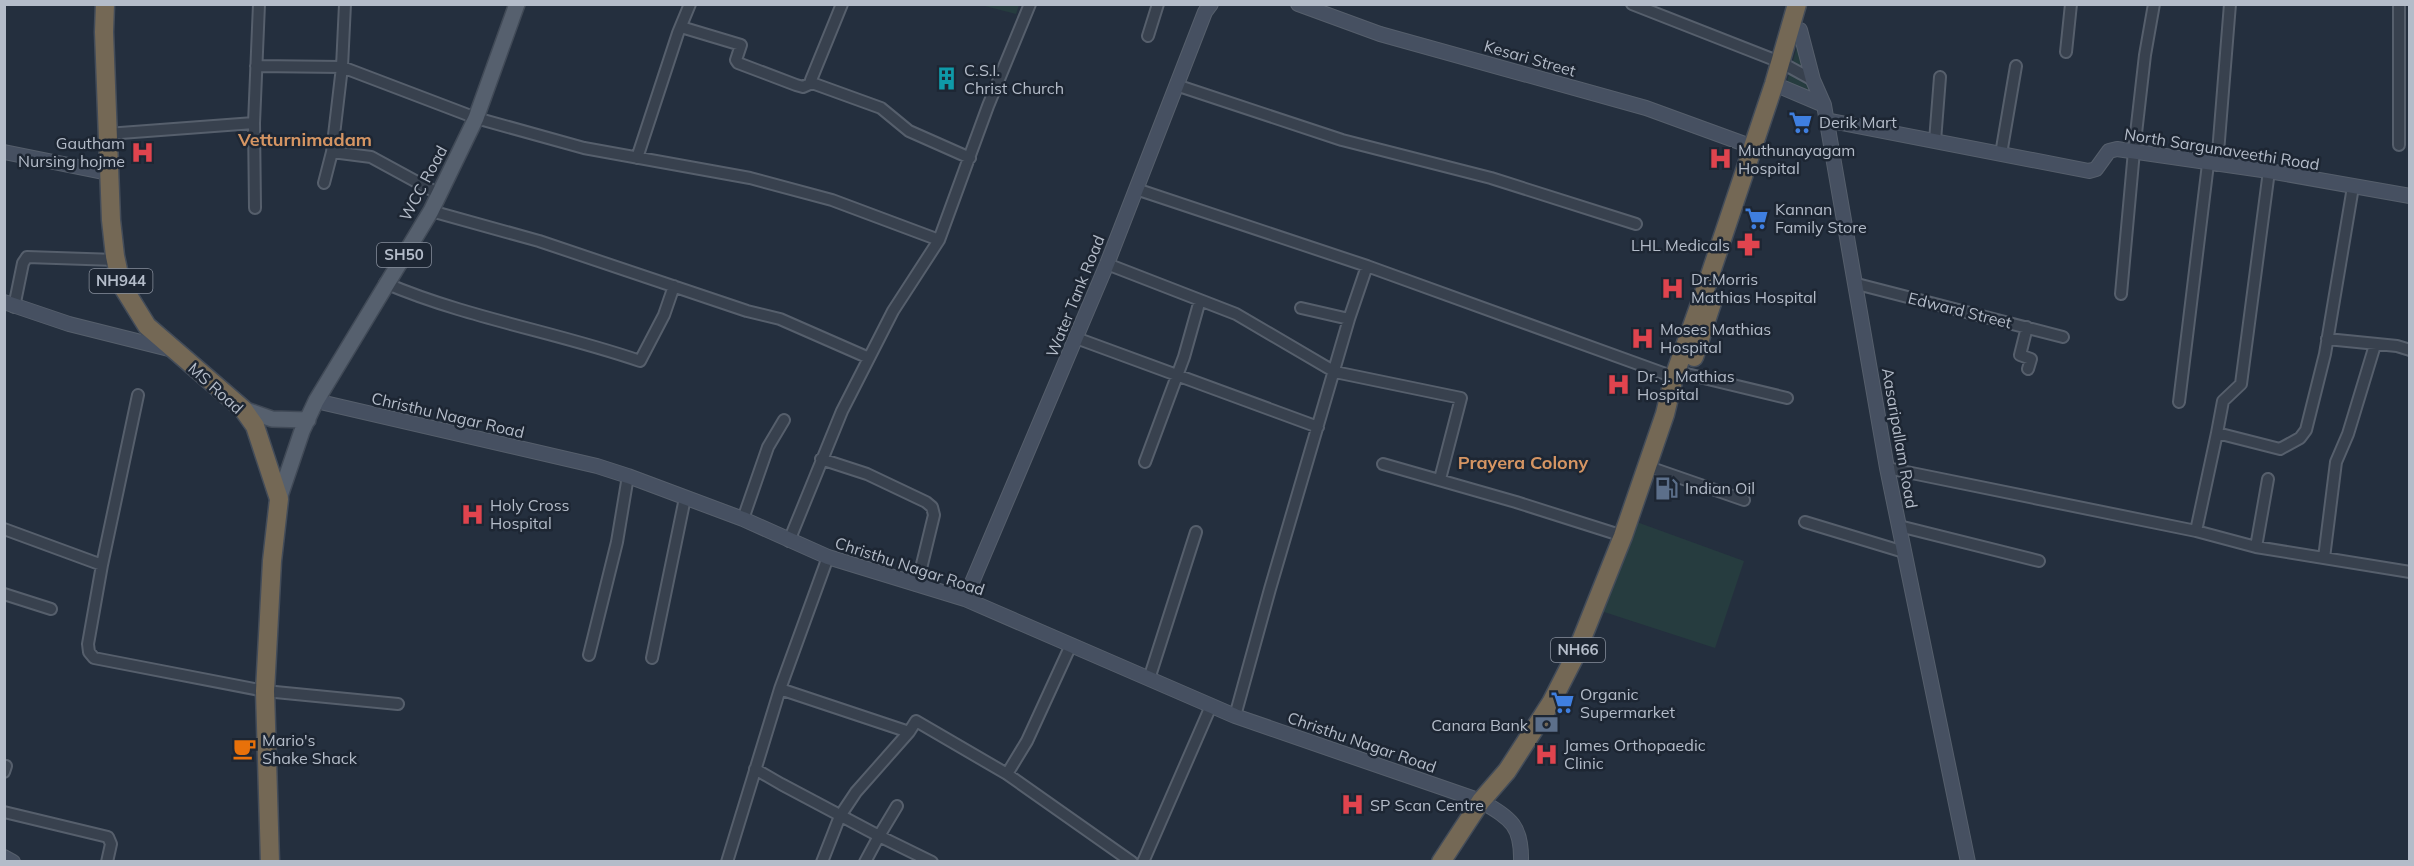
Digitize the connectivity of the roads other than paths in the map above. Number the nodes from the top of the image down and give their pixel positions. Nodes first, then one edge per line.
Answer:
1 (105, 4) edge
2 (259, 4) edge
3 (345, 4) edge
4 (517, 4) edge
5 (690, 4) edge
6 (842, 4) edge
7 (1030, 4) edge
8 (1158, 4) edge
9 (1211, 4) edge
10 (1298, 4) edge
11 (1632, 4) edge
12 (1797, 4) edge
13 (1808, 4) edge
14 (2071, 4) edge
15 (2154, 4) edge
16 (2230, 4) edge
17 (2399, 4) edge
18 (681, 27) junction
19 (1795, 28) junction
20 (1149, 36) dead end
21 (2066, 52) dead end
22 (1784, 65) junction
23 (256, 66) junction
24 (2016, 66) dead end
25 (342, 67) junction
26 (1940, 78) dead end
27 (1813, 80) junction
28 (812, 83) junction
29 (1176, 85) junction
30 (1779, 86) junction
31 (1824, 105) junction
32 (476, 118) junction
33 (1826, 120) junction
34 (254, 123) junction
35 (107, 134) junction
36 (1935, 141) junction
37 (2399, 145) dead end
38 (1753, 147) junction
39 (2134, 151) junction
40 (4, 152) edge
41 (332, 152) junction
42 (2001, 154) junction
43 (637, 158) junction
44 (970, 158) junction
45 (2213, 164) junction
46 (2269, 171) junction
47 (108, 173) junction
48 (324, 183) dead end
49 (2353, 187) junction
50 (1136, 189) junction
51 (439, 194) junction
52 (2409, 196) edge
53 (255, 208) dead end
54 (431, 211) junction
55 (1636, 224) dead end
56 (939, 240) junction
57 (116, 260) junction
58 (1107, 264) junction
59 (1367, 266) junction
60 (385, 283) junction
61 (1857, 284) junction
62 (674, 286) junction
63 (2121, 294) dead end
64 (1200, 300) junction
65 (9, 304) edge
66 (1301, 308) dead end
67 (1349, 319) junction
68 (2027, 327) junction
69 (2063, 337) dead end
70 (1076, 338) junction
71 (2327, 339) junction
72 (2375, 345) junction
73 (173, 350) junction
74 (2409, 350) edge
75 (869, 358) junction
76 (2028, 369) dead end
77 (1335, 372) junction
78 (1680, 375) junction
79 (1177, 376) junction
80 (138, 395) dead end
81 (1787, 398) dead end
82 (316, 401) junction
83 (2179, 402) dead end
84 (243, 409) junction
85 (308, 420) junction
86 (784, 420) dead end
87 (1318, 427) junction
88 (2217, 433) junction
89 (821, 459) junction
90 (1145, 462) dead end
91 (1383, 464) dead end
92 (1646, 466) junction
93 (1887, 468) junction
94 (628, 476) junction
95 (1440, 479) junction
96 (2268, 479) dead end
97 (685, 498) junction
98 (279, 499) junction
99 (1744, 500) dead end
100 (743, 519) junction
101 (1805, 522) dead end
102 (1899, 526) junction
103 (4, 529) edge
104 (2196, 531) junction
105 (1196, 532) dead end
106 (1623, 536) junction
107 (789, 541) junction
108 (2256, 547) junction
109 (1904, 552) junction
110 (828, 557) junction
111 (2324, 558) junction
112 (2039, 561) dead end
113 (102, 565) junction
114 (2409, 572) edge
115 (917, 585) junction
116 (4, 594) edge
117 (966, 599) junction
118 (51, 609) dead end
119 (1071, 645) junction
120 (589, 655) dead end
121 (652, 658) dead end
122 (1149, 679) junction
123 (780, 689) junction
124 (265, 691) junction
125 (398, 704) dead end
126 (1211, 706) junction
127 (1235, 716) junction
128 (909, 732) junction
129 (755, 768) junction
130 (1007, 774) junction
131 (1481, 801) junction
132 (897, 806) dead end
133 (4, 812) edge
134 (840, 816) junction
135 (879, 836) junction
136 (4, 857) edge
137 (13, 861) edge
138 (107, 861) edge
139 (270, 861) edge
140 (728, 861) edge
141 (822, 861) edge
142 (865, 861) edge
143 (932, 861) edge
144 (1132, 861) edge
145 (1143, 861) edge
146 (1441, 861) edge
147 (1521, 861) edge
148 (1968, 861) edge

1 - 35 highway, MS Road / NH944
2 - 23 street
3 - 25 street
4 - 32 main road, WCC Road / SH50
5 - 18 street
6 - 28 street
7 - 44 street
8 - 20 street
9 - 29 street, Water Tank Road
10 - 38 street, Kesari Street
11 - 22 street
12 - 19 highway, NH66
13 - 19 highway, NH66
14 - 21 street
15 - 39 street
16 - 45 street
17 - 37 street
18 - 28 street
18 - 43 street
19 - 22 highway, NH66
19 - 27 street, Aasaripallam Road
22 - 27 street
22 - 30 highway, NH66
23 - 25 street
23 - 34 street
24 - 42 street
25 - 32 street
25 - 41 street
26 - 36 street
27 - 31 street, Aasaripallam Road
28 - 44 street
29 - 50 street, Water Tank Road
29 - 55 street
30 - 31 street
30 - 38 highway, NH66
30 - 78 highway, NH66
31 - 33 street, Aasaripallam Road
32 - 43 street
32 - 51 main road, WCC Road / SH50
33 - 36 street, North Sargunaveethi Road
33 - 61 street, Aasaripallam Road
34 - 35 street
34 - 53 street
35 - 47 highway, MS Road / NH944
36 - 42 street, North Sargunaveethi Road
38 - 78 highway, NH66
39 - 42 street, North Sargunaveethi Road
39 - 45 street, North Sargunaveethi Road
39 - 63 street
40 - 47 street
41 - 48 street
41 - 51 street
43 - 56 street
44 - 56 street
45 - 46 street, North Sargunaveethi Road
45 - 83 street
46 - 49 street, North Sargunaveethi Road
46 - 88 street
47 - 57 highway, MS Road / NH944
49 - 52 street, North Sargunaveethi Road
49 - 71 street
50 - 58 street, Water Tank Road
50 - 59 street
51 - 54 main road, WCC Road / SH50
54 - 60 main road, WCC Road / SH50
54 - 62 street
56 - 75 street
57 - 65 street
57 - 73 highway, MS Road / NH944
58 - 64 street
58 - 70 street, Water Tank Road
59 - 67 street
59 - 78 street
60 - 62 street
60 - 82 main road, WCC Road / SH50
61 - 68 street, Edward Street
61 - 93 street, Aasaripallam Road
62 - 75 street
64 - 77 street
64 - 79 street
65 - 73 street
66 - 67 street
67 - 77 street
68 - 69 street, Edward Street
68 - 76 street
70 - 79 street
70 - 117 street, Water Tank Road
71 - 72 street
71 - 88 street
72 - 74 street
72 - 111 street
73 - 84 highway, MS Road / NH944
75 - 89 street
77 - 87 street
77 - 95 street
78 - 81 street
78 - 92 highway, NH66
79 - 87 street
79 - 90 street
80 - 113 street
82 - 85 main road, WCC Road / SH50
82 - 94 street, Christhu Nagar Road
84 - 85 main road
84 - 98 highway, MS Road / NH944
85 - 98 main road, WCC Road / SH50
86 - 100 street
87 - 127 street
88 - 104 street
89 - 107 street
89 - 115 street
91 - 95 street
92 - 99 street
92 - 106 highway, NH66
93 - 102 street, Aasaripallam Road
93 - 104 street
94 - 97 street, Christhu Nagar Road
94 - 120 street
95 - 106 street
96 - 108 street
97 - 100 street, Christhu Nagar Road
97 - 121 street
98 - 124 highway, MS Road / NH944
100 - 107 street, Christhu Nagar Road
101 - 109 street
102 - 109 street, Aasaripallam Road
102 - 112 street
103 - 113 street
104 - 108 street
105 - 122 street
106 - 131 highway, NH66
107 - 110 street, Christhu Nagar Road
108 - 111 street
109 - 148 street, Aasaripallam Road
110 - 115 street, Christhu Nagar Road
110 - 123 street
111 - 114 street
113 - 124 street
115 - 117 street, Christhu Nagar Road
116 - 118 street
117 - 119 street, Christhu Nagar Road
119 - 122 street, Christhu Nagar Road
119 - 130 street
122 - 126 street, Christhu Nagar Road
123 - 128 street
123 - 129 street
124 - 125 street
124 - 139 highway, MS Road / NH944
126 - 127 street, Christhu Nagar Road
126 - 145 street
127 - 131 street, Christhu Nagar Road
128 - 130 street
128 - 134 street
129 - 134 street
129 - 140 street
130 - 144 street
131 - 146 highway, NH66
131 - 147 street, Christhu Nagar Road
132 - 135 street
133 - 138 street
134 - 135 street
134 - 141 street
135 - 142 street
135 - 143 street
136 - 137 street

